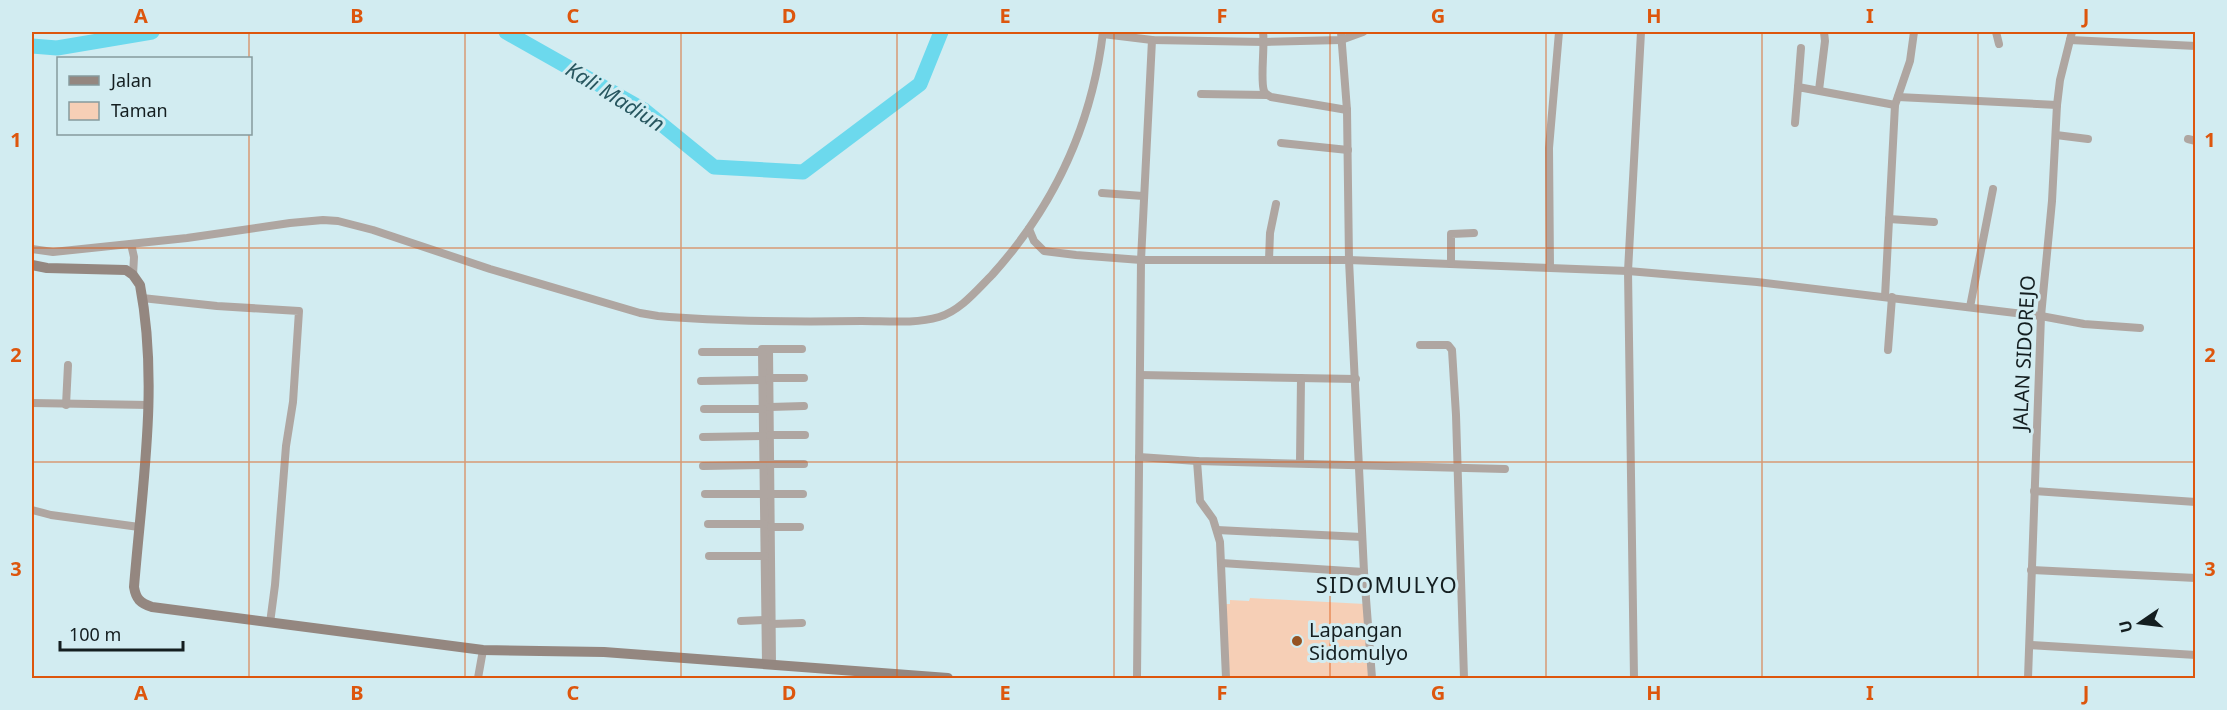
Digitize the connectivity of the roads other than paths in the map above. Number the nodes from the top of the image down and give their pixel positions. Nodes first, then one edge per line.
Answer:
1 (1263, 32) edge
2 (1363, 32) edge
3 (1559, 32) edge
4 (1641, 32) edge
5 (1824, 32) edge
6 (1914, 32) edge
7 (1996, 32) edge
8 (1103, 33) edge
9 (2071, 35) edge
10 (1341, 36) edge
11 (1152, 40) junction
12 (1265, 42) junction
13 (1999, 44) dead end
14 (2196, 46) edge
15 (1801, 48) dead end
16 (1798, 87) junction
17 (1819, 90) junction
18 (1201, 94) dead end
19 (1267, 95) junction
20 (1896, 101) junction
21 (2057, 105) junction
22 (1347, 110) junction
23 (1795, 123) dead end
24 (2056, 135) junction
25 (2088, 139) dead end
26 (1281, 143) dead end
27 (1348, 150) junction
28 (1993, 189) dead end
29 (1102, 193) dead end
30 (1143, 196) junction
31 (1276, 204) dead end
32 (1889, 219) junction
33 (1934, 222) dead end
34 (1029, 229) junction
35 (1474, 233) dead end
36 (131, 244) junction
37 (32, 249) edge
38 (1141, 260) junction
39 (1349, 260) junction
40 (1269, 261) junction
41 (1451, 264) junction
42 (32, 266) edge
43 (1550, 267) junction
44 (1628, 272) junction
45 (133, 275) junction
46 (1889, 297) junction
47 (142, 298) junction
48 (1970, 307) junction
49 (2041, 316) junction
50 (2140, 328) dead end
51 (1420, 345) dead end
52 (802, 349) dead end
53 (766, 350) junction
54 (1888, 350) dead end
55 (702, 352) dead end
56 (68, 365) dead end
57 (1140, 375) junction
58 (804, 378) dead end
59 (1301, 378) junction
60 (766, 379) junction
61 (1356, 379) junction
62 (701, 381) dead end
63 (32, 403) edge
64 (66, 405) junction
65 (149, 405) junction
66 (804, 406) dead end
67 (766, 408) junction
68 (704, 409) dead end
69 (805, 435) dead end
70 (767, 436) junction
71 (703, 437) dead end
72 (1139, 457) junction
73 (1197, 461) junction
74 (1300, 462) junction
75 (804, 464) dead end
76 (1359, 464) junction
77 (767, 465) junction
78 (703, 466) dead end
79 (1458, 468) junction
80 (1505, 469) dead end
81 (2034, 491) junction
82 (705, 494) dead end
83 (803, 494) dead end
84 (767, 498) junction
85 (2196, 502) edge
86 (32, 510) edge
87 (708, 524) dead end
88 (768, 525) junction
89 (139, 526) junction
90 (800, 527) dead end
91 (1217, 530) junction
92 (1362, 537) junction
93 (709, 556) dead end
94 (765, 556) junction
95 (1221, 563) junction
96 (2031, 570) junction
97 (1364, 572) junction
98 (2196, 578) edge
99 (741, 621) dead end
100 (769, 622) junction
101 (270, 623) junction
102 (802, 623) dead end
103 (2030, 645) junction
104 (483, 650) junction
105 (2196, 655) edge
106 (769, 663) junction
107 (478, 678) edge
108 (948, 678) edge
109 (1137, 678) edge
110 (1226, 678) edge
111 (1372, 678) edge
112 (1464, 678) edge
113 (1634, 678) edge
114 (2028, 678) edge

1 - 12 street
2 - 10 street
3 - 43 street
4 - 44 street
5 - 17 street
6 - 20 street
7 - 13 street
8 - 11 street
8 - 34 street
9 - 14 street
9 - 21 street, JALAN SIDOREJO
10 - 12 street
10 - 22 street
11 - 12 street
11 - 30 street
12 - 19 street
15 - 16 street
16 - 17 street
16 - 23 street
17 - 20 street
18 - 19 street
19 - 22 street
20 - 21 street
20 - 32 street
21 - 24 street, JALAN SIDOREJO
22 - 27 street
24 - 25 street
24 - 49 street, JALAN SIDOREJO
26 - 27 street
27 - 39 street
28 - 48 street
29 - 30 street
30 - 38 street
31 - 40 street
32 - 33 street
32 - 46 street
34 - 36 street
34 - 38 street
35 - 41 street
36 - 37 street
36 - 45 street
38 - 40 street
38 - 57 street
39 - 40 street
39 - 41 street
39 - 61 street
41 - 43 street
42 - 45 main road
43 - 44 street
44 - 46 street
44 - 113 street
45 - 47 main road
46 - 48 street
46 - 54 street
47 - 65 main road
47 - 101 street
48 - 49 street
49 - 50 street
49 - 81 street, JALAN SIDOREJO
51 - 79 street
52 - 53 street
53 - 55 street
53 - 60 street
56 - 64 street
57 - 59 street
57 - 72 street
58 - 60 street
59 - 61 street
59 - 74 street
60 - 62 street
60 - 67 street
61 - 76 street
63 - 64 street
64 - 65 street
65 - 89 main road
66 - 67 street
67 - 68 street
67 - 70 street
69 - 70 street
70 - 71 street
70 - 77 street
72 - 73 street
72 - 109 street
73 - 74 street
73 - 91 street
74 - 76 street
75 - 77 street
76 - 79 street
76 - 92 street
77 - 78 street
77 - 84 street
79 - 80 street
79 - 112 street
81 - 85 street
81 - 96 street, JALAN SIDOREJO
82 - 84 street
83 - 84 street
84 - 88 street
86 - 89 street
87 - 88 street
88 - 90 street
88 - 94 street
88 - 100 street
89 - 101 main road
91 - 92 street
91 - 95 street
92 - 97 street
93 - 94 street
94 - 100 street
95 - 97 street
95 - 110 street
96 - 98 street
96 - 103 street, JALAN SIDOREJO
97 - 111 street
99 - 100 street
100 - 102 street
100 - 106 street
101 - 104 main road
103 - 105 street
103 - 114 street, JALAN SIDOREJO
104 - 106 main road
104 - 107 street
106 - 108 main road

